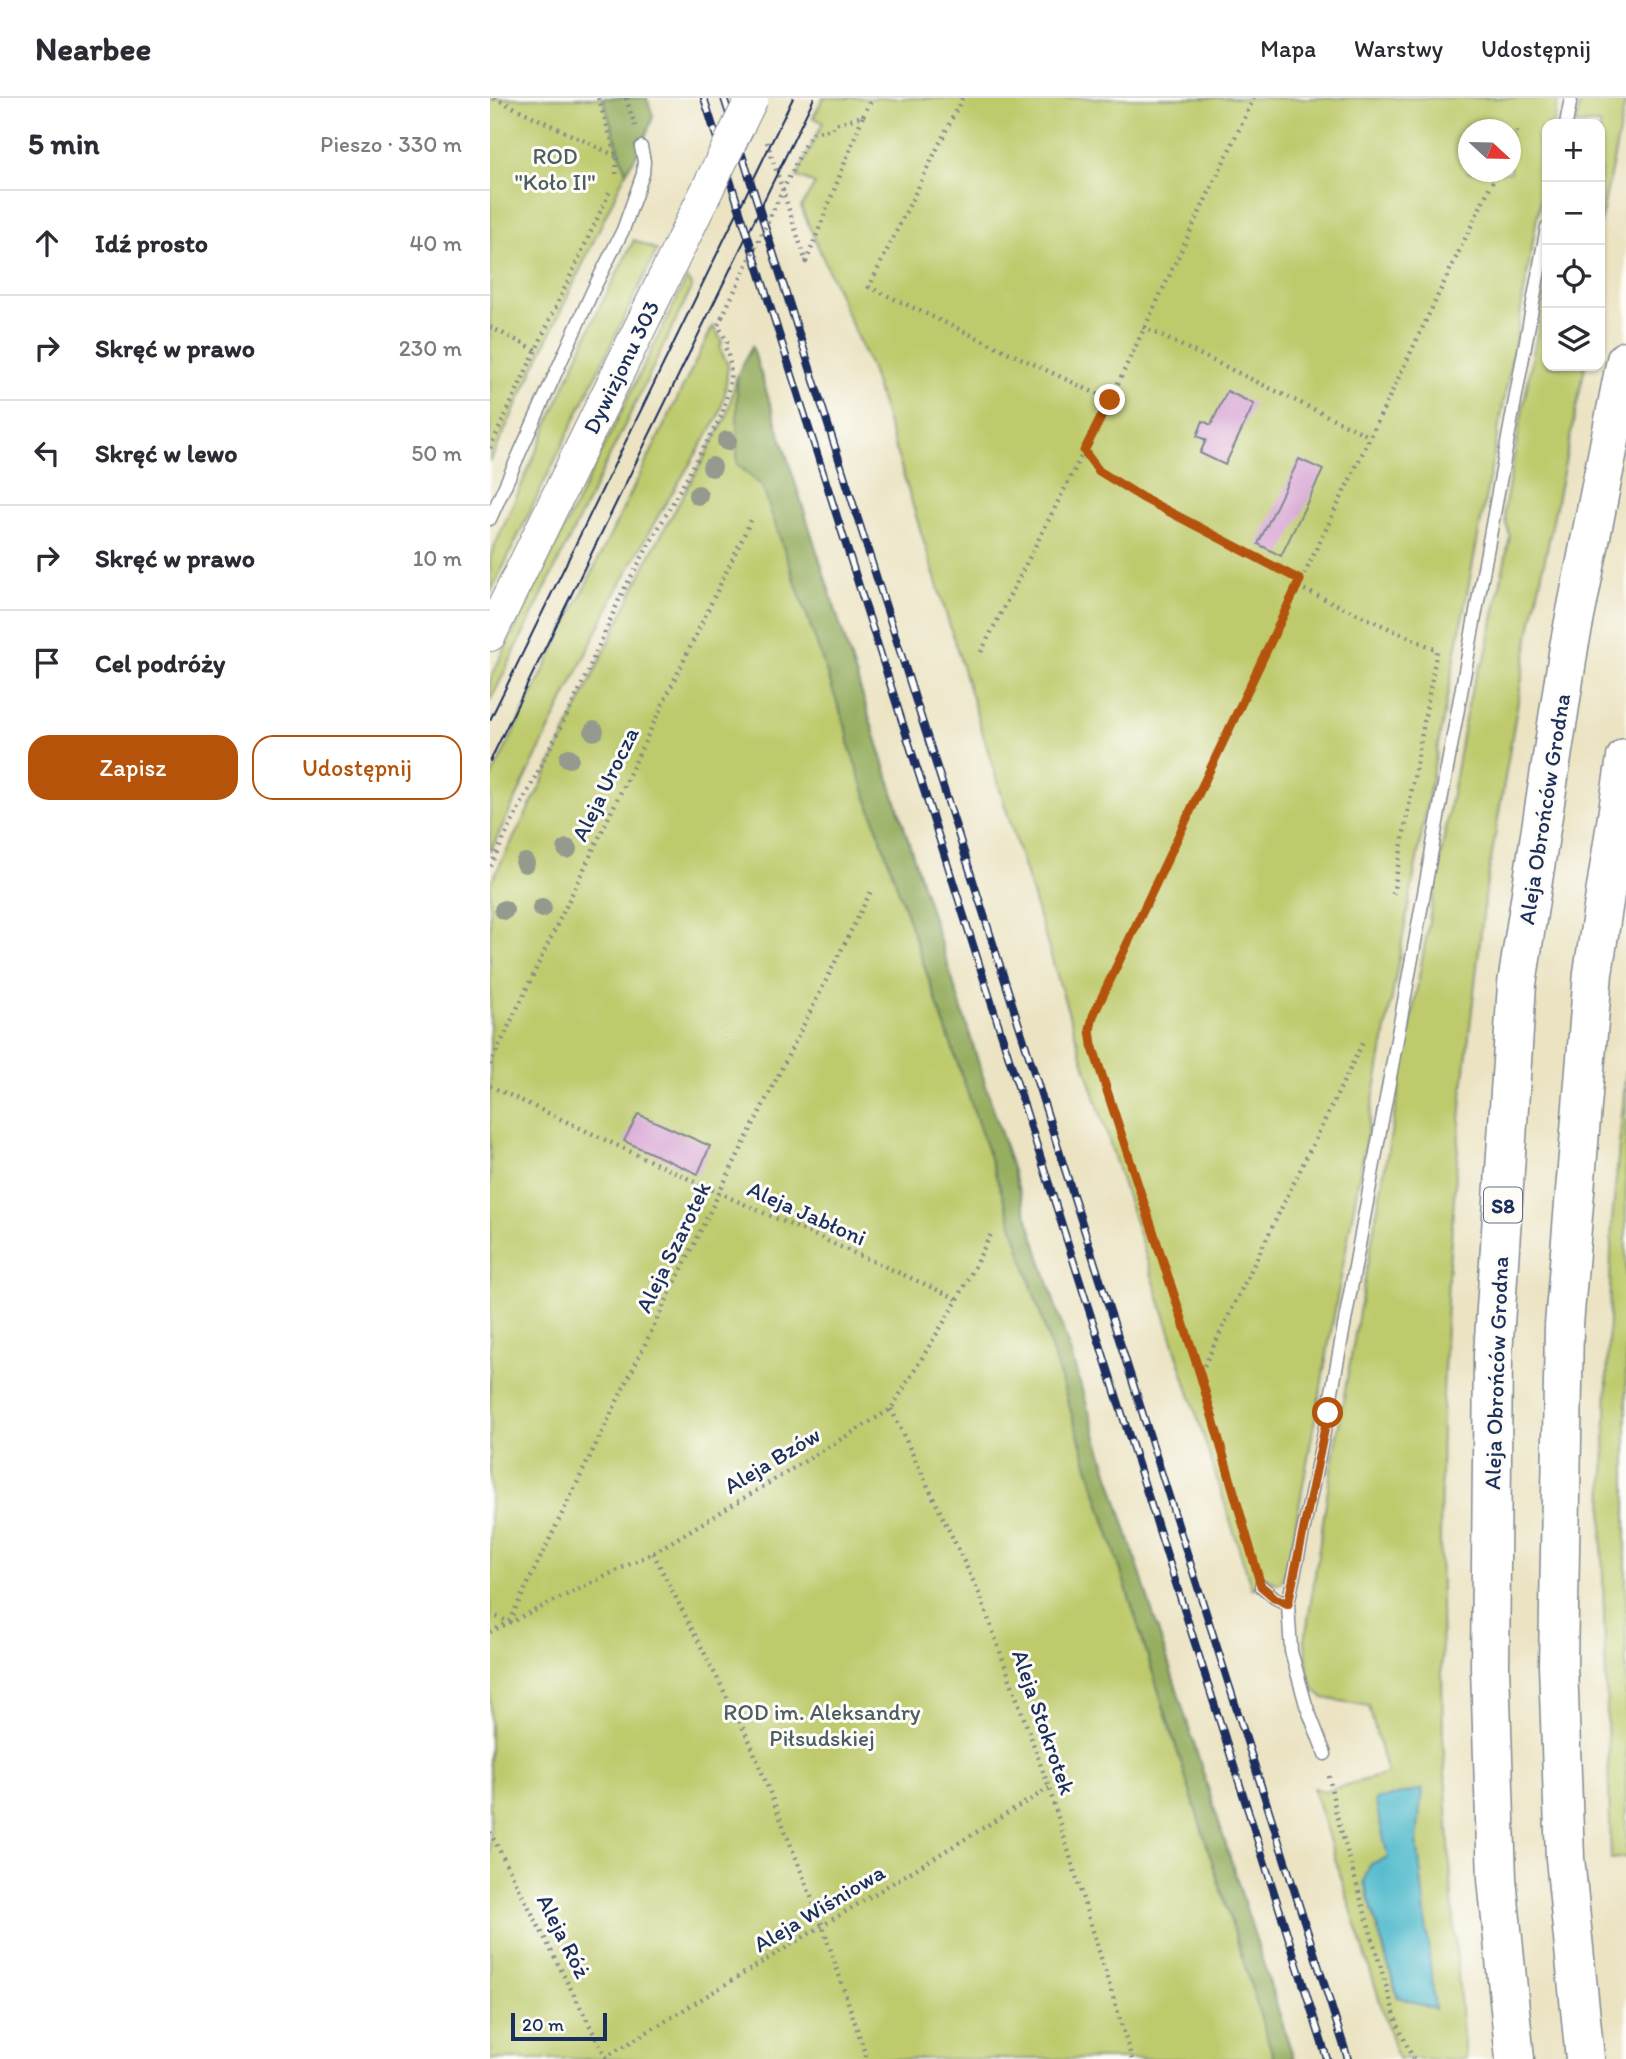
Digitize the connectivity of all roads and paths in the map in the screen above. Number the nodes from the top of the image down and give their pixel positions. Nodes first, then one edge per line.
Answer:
1 (494, 98) edge
2 (598, 98) edge
3 (626, 98) edge
4 (752, 98) edge
5 (872, 98) edge
6 (962, 98) edge
7 (1254, 98) edge
8 (1571, 98) edge
9 (863, 116) junction
10 (1567, 119) edge
11 (641, 147) joint
12 (617, 157) junction
13 (1492, 182) edge
14 (1544, 245) edge
15 (490, 327) edge
16 (1143, 327) junction
17 (536, 350) junction
18 (1626, 360) edge
19 (1110, 400) junction
20 (1369, 436) junction
21 (490, 448) edge
22 (1084, 451) junction
23 (752, 518) dead end
24 (490, 519) edge
25 (1300, 580) junction
26 (1298, 587) junction
27 (490, 635) edge
28 (981, 653) dead end
29 (1626, 758) edge
30 (490, 866) edge
31 (872, 889) dead end
32 (1393, 894) dead end
33 (1364, 1040) dead end
34 (490, 1065) edge
35 (490, 1086) edge
36 (719, 1193) junction
37 (991, 1234) dead end
38 (958, 1300) junction
39 (1200, 1374) junction
40 (891, 1409) junction
41 (653, 1553) junction
42 (1261, 1586) joint
43 (1288, 1604) junction
44 (490, 1614) edge
45 (509, 1622) junction
46 (490, 1632) edge
47 (1325, 1754) joint
48 (1049, 1788) junction
49 (490, 1832) edge
50 (822, 1927) junction
51 (606, 2057) joint
52 (867, 2059) edge
53 (1132, 2059) edge
54 (1413, 2059) edge
55 (1515, 2059) edge
56 (1585, 2059) edge

1 - 12 path
2 - 12 path
3 - 11 path
4 - 9 path
4 - 27 street, Dywizjonu 303, bridge
5 - 9 path
6 - 19 path
7 - 16 path
8 - 10 lane
9 - 30 path, bridge
11 - 24 lane
12 - 17 path
13 - 20 path
14 - 43 lane
15 - 17 path
16 - 19 path
16 - 20 path
17 - 21 path
18 - 55 highway, Aleja Obrońców Grodna / S8
19 - 22 path
20 - 25 path
22 - 25 path
22 - 28 path
23 - 34 path, Aleja Urocza
25 - 26 path
26 - 32 path
26 - 39 path
29 - 56 highway
31 - 36 path, Aleja Szarotek
33 - 39 path
35 - 36 path, Aleja Jabłoni
36 - 38 path, Aleja Jabłoni
36 - 45 path, Aleja Szarotek
37 - 38 path, Aleja Bzów
38 - 40 path, Aleja Bzów
39 - 42 path
40 - 41 path, Aleja Bzów
40 - 48 path, Aleja Stokrotek
41 - 45 path, Aleja Bzów
41 - 50 path
42 - 43 lane
43 - 47 lane
44 - 45 path
45 - 46 path, Aleja Bzów
47 - 54 path
48 - 50 path, Aleja Wiśniowa
48 - 53 path, Aleja Stokrotek
49 - 51 path, Aleja Róż
50 - 51 path, Aleja Wiśniowa
50 - 52 path

